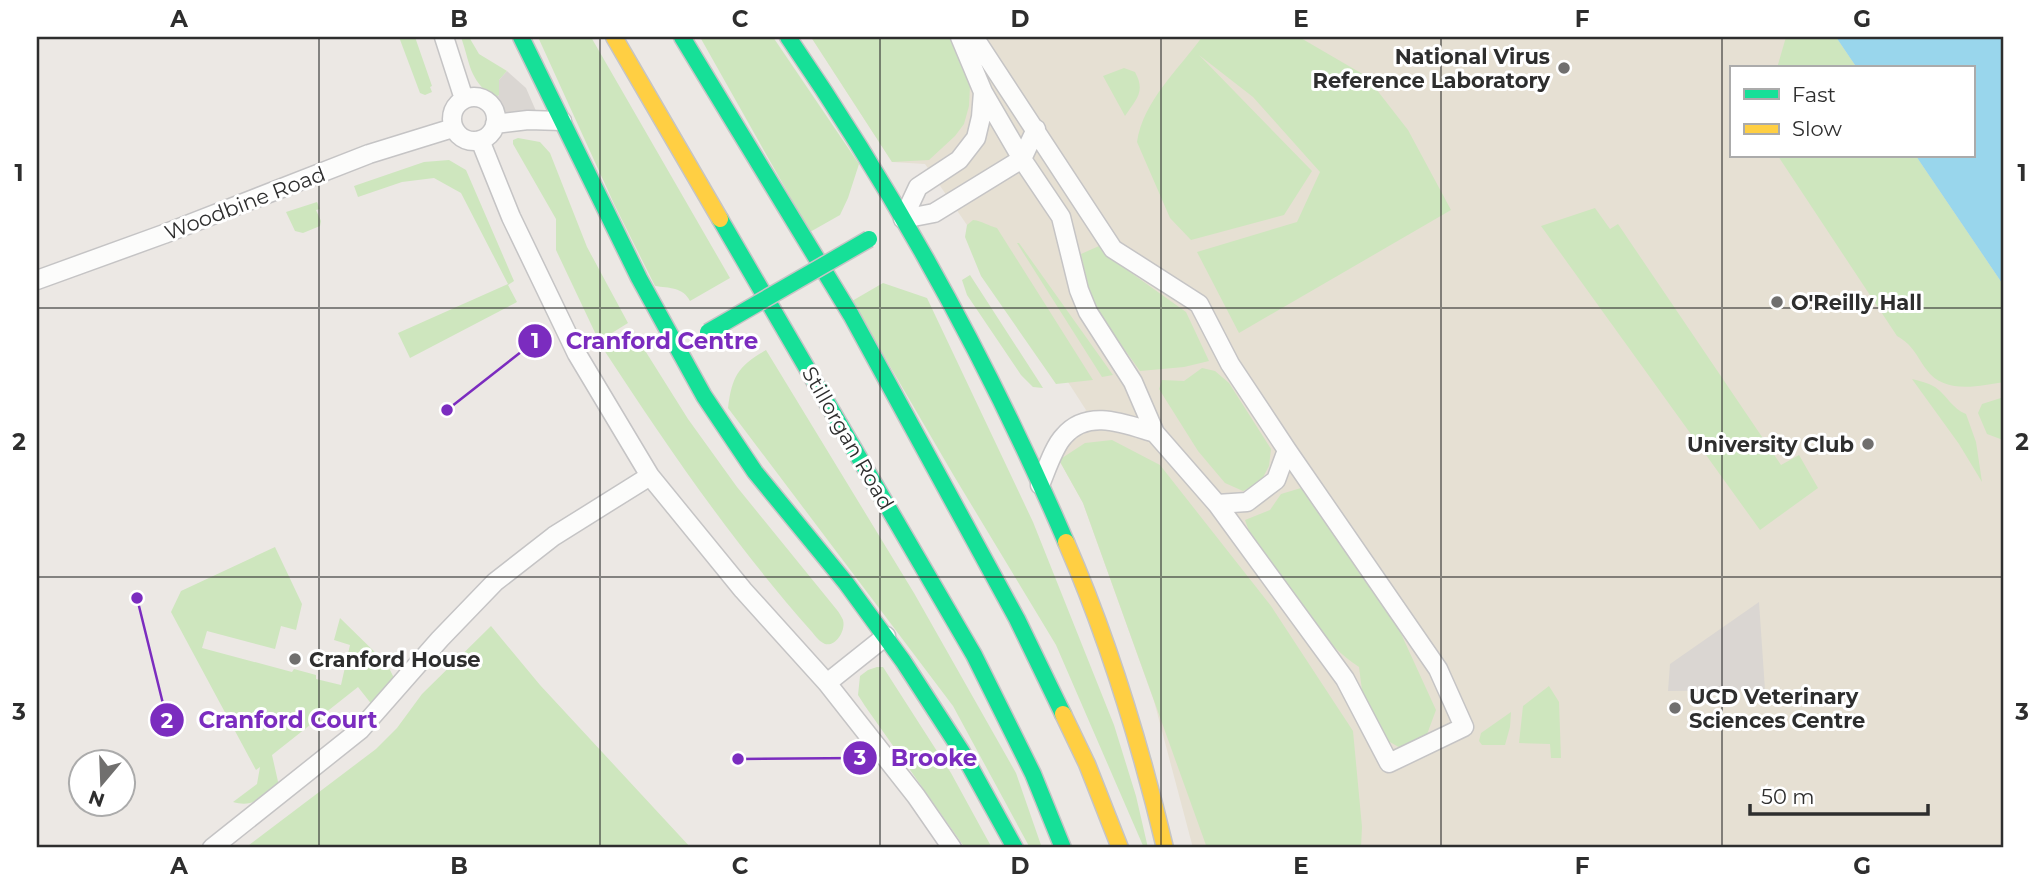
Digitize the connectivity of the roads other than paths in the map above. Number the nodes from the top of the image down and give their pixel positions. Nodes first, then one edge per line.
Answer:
1 (444, 37) edge
2 (521, 37) edge
3 (614, 37) edge
4 (682, 37) edge
5 (788, 37) edge
6 (960, 37) edge
7 (974, 37) edge
8 (983, 92) junction
9 (464, 99) junction
10 (562, 121) junction
11 (495, 124) junction
12 (453, 128) junction
13 (1036, 129) junction
14 (480, 140) junction
15 (1022, 159) junction
16 (887, 228) junction
17 (37, 280) edge
18 (693, 341) junction
19 (1155, 433) junction
20 (1287, 450) junction
21 (650, 476) junction
22 (1040, 485) junction
23 (1217, 504) junction
24 (886, 636) junction
25 (827, 683) junction
26 (212, 848) edge
27 (952, 848) edge
28 (1015, 848) edge
29 (1063, 848) edge
30 (1120, 848) edge
31 (1165, 848) edge

1 - 9 street
2 - 10 main road
3 - 29 main road, Stillorgan Road
4 - 30 main road
5 - 16 main road
6 - 8 street
7 - 13 street
8 - 15 street
8 - 16 street
9 - 11 street
9 - 12 street
10 - 11 street
10 - 18 main road
11 - 14 street
12 - 14 street
12 - 17 street, Woodbine Road
13 - 15 street
13 - 20 street
14 - 21 street
15 - 16 street
15 - 19 street
16 - 18 main road, bridge
16 - 22 main road
18 - 24 main road
19 - 22 street
19 - 23 street
20 - 23 street
20 - 23 street
21 - 25 street
21 - 26 street
22 - 31 main road
24 - 25 street
24 - 28 main road
25 - 27 street

